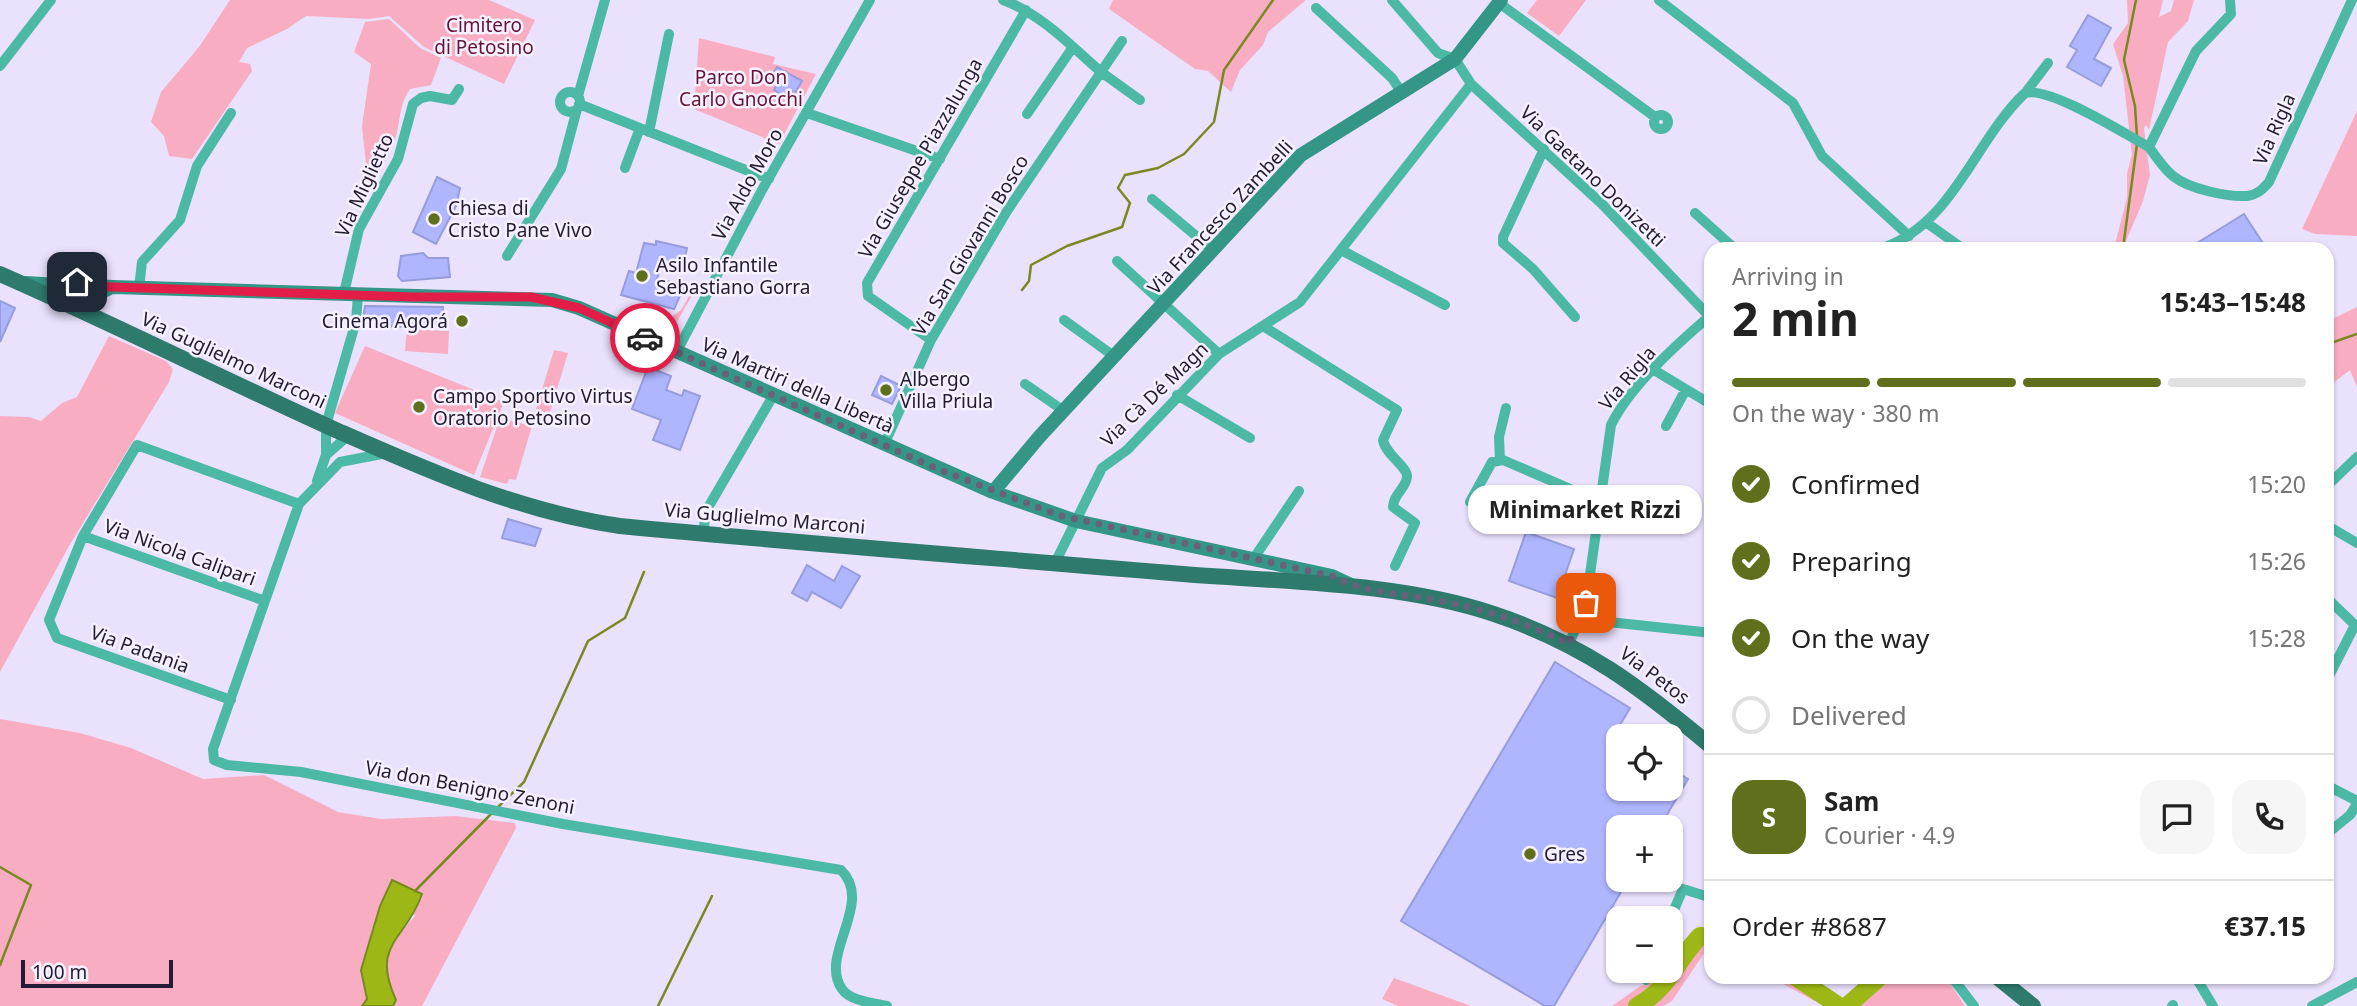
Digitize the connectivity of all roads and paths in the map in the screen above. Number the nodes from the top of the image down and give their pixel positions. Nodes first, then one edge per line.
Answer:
1 (51, 0) edge
2 (606, 0) edge
3 (870, 0) edge
4 (1003, 0) edge
5 (1392, 0) edge
6 (1659, 0) edge
7 (2230, 0) edge
8 (2352, 0) edge
9 (1500, 1) edge
10 (1316, 8) dead end
11 (1026, 10) junction
12 (669, 34) dead end
13 (1122, 41) dead end
14 (1073, 47) junction
15 (1455, 59) junction
16 (2048, 63) dead end
17 (0, 66) edge
18 (586, 66) junction
19 (1101, 72) junction
20 (1471, 84) junction
21 (459, 89) dead end
22 (567, 92) junction
23 (1402, 93) junction
24 (2025, 93) junction
25 (1140, 100) dead end
26 (578, 103) junction
27 (231, 113) dead end
28 (807, 113) junction
29 (1027, 114) dead end
30 (1655, 117) dead end
31 (645, 130) junction
32 (2141, 143) junction
33 (1544, 149) junction
34 (940, 159) junction
35 (625, 168) dead end
36 (769, 179) junction
37 (1152, 199) dead end
38 (1695, 213) dead end
39 (1927, 223) junction
40 (1909, 236) junction
41 (1727, 242) edge
42 (1896, 242) edge
43 (1954, 242) edge
44 (1213, 250) junction
45 (1343, 251) junction
46 (507, 256) dead end
47 (1117, 261) dead end
48 (0, 274) edge
49 (20, 283) junction
50 (113, 287) junction
51 (139, 288) junction
52 (351, 294) junction
53 (62, 303) junction
54 (1164, 305) junction
55 (1445, 305) dead end
56 (1704, 309) edge
57 (1575, 317) dead end
58 (1065, 320) dead end
59 (101, 321) junction
60 (1704, 321) edge
61 (1263, 326) junction
62 (931, 340) junction
63 (677, 351) junction
64 (1219, 354) junction
65 (1115, 357) junction
66 (1654, 370) junction
67 (1025, 384) dead end
68 (1685, 391) junction
69 (1177, 395) junction
70 (773, 396) junction
71 (1704, 401) edge
72 (1506, 408) dead end
73 (1064, 411) junction
74 (326, 425) junction
75 (1667, 426) dead end
76 (349, 435) junction
77 (1250, 438) dead end
78 (884, 445) junction
79 (388, 453) junction
80 (326, 454) junction
81 (2357, 457) edge
82 (1500, 460) junction
83 (340, 462) junction
84 (2334, 479) edge
85 (315, 484) junction
86 (1298, 491) dead end
87 (993, 492) junction
88 (1598, 501) junction
89 (1470, 502) dead end
90 (299, 504) junction
91 (1076, 521) junction
92 (2334, 531) edge
93 (703, 534) junction
94 (83, 536) junction
95 (2357, 543) edge
96 (1254, 558) junction
97 (1055, 563) junction
98 (1395, 566) dead end
99 (1292, 567) junction
100 (1307, 584) junction
101 (1359, 589) junction
102 (265, 601) junction
103 (2334, 605) edge
104 (1583, 616) junction
105 (1704, 632) edge
106 (1569, 644) junction
107 (2334, 666) edge
108 (231, 700) junction
109 (1704, 740) edge
110 (2334, 789) edge
111 (2357, 802) edge
112 (2334, 828) edge
113 (1704, 896) edge
114 (1676, 906) edge
115 (2357, 982) edge
116 (1957, 984) edge
117 (2006, 984) edge
118 (2200, 984) edge
119 (887, 1006) edge
120 (1974, 1006) edge
121 (2033, 1006) edge
122 (2213, 1006) edge
123 (2312, 1006) edge

1 - 17 street
2 - 18 street
3 - 28 street, Via Aldo Moro
4 - 11 street
5 - 15 street
6 - 40 street
7 - 32 street
8 - 32 street, Via Rigla
9 - 15 street, Via Francesco Zambelli
9 - 30 street
10 - 23 street
11 - 14 street
11 - 34 street, Via Giuseppe Piazzalunga
12 - 31 street
13 - 19 street, Via San Giovanni Bosco
14 - 19 street
14 - 29 street
15 - 20 street, Via Gaetano Donizetti
15 - 23 street, Via Francesco Zambelli
16 - 24 street
18 - 22 street
18 - 26 street
19 - 25 street
19 - 62 street, Via San Giovanni Bosco
20 - 33 street, Via Gaetano Donizetti
20 - 45 street, Via Cà Dé Magn
21 - 52 street, Via Miglietto
22 - 26 street
22 - 26 street
23 - 44 street, Via Francesco Zambelli
24 - 32 street, Via Rigla
24 - 39 street
26 - 31 street
26 - 46 street
27 - 51 street
28 - 34 street
28 - 36 street, Via Aldo Moro
31 - 35 street
31 - 36 street
33 - 56 street, Via Gaetano Donizetti
33 - 57 street
34 - 62 street, Via Giuseppe Piazzalunga
36 - 63 street, Via Aldo Moro
37 - 44 street
38 - 41 street
39 - 40 street
39 - 43 street
40 - 42 street
44 - 54 street, Via Francesco Zambelli
45 - 55 street
45 - 61 street, Via Cà Dé Magn
47 - 54 street
48 - 49 main road, Via Guglielmo Marconi
49 - 50 street, Via Martiri della Libertà
49 - 53 main road, Via Guglielmo Marconi
50 - 51 street, Via Martiri della Libertà
50 - 53 street, Via Martiri della Libertà
50 - 59 street
51 - 52 street, Via Martiri della Libertà
52 - 63 street, Via Martiri della Libertà
52 - 74 street, Via don Benigno Zenoni
53 - 59 main road, Via Guglielmo Marconi
54 - 64 street
54 - 65 street, Via Francesco Zambelli
58 - 65 street
59 - 74 main road, Via Guglielmo Marconi
60 - 66 street, Via Rigla
61 - 64 street, Via Cà Dé Magn
61 - 98 street
62 - 78 street, Via San Giovanni Bosco
63 - 70 street, Via Martiri della Libertà
64 - 69 street, Via Cà Dé Magn
65 - 73 street, Via Francesco Zambelli
66 - 68 street
66 - 88 street, Via Rigla
67 - 73 street
68 - 71 street
68 - 75 street
69 - 77 street
69 - 91 street, Via Cà Dé Magn
70 - 78 street, Via Martiri della Libertà
70 - 93 street
72 - 82 street
73 - 87 street, Via Francesco Zambelli
74 - 76 main road, Via Guglielmo Marconi
74 - 80 street, Via don Benigno Zenoni
76 - 79 main road, Via Guglielmo Marconi
76 - 80 street
76 - 83 street
78 - 87 street, Via Martiri della Libertà
79 - 83 street
79 - 93 main road, Via Guglielmo Marconi
80 - 85 street, Via don Benigno Zenoni
81 - 84 street
82 - 88 street
82 - 89 street
83 - 85 street, Via don Benigno Zenoni
85 - 90 street, Via don Benigno Zenoni
86 - 96 street
87 - 91 street, Via Martiri della Libertà
88 - 104 street, Via Rigla
90 - 94 street
90 - 102 street, Via don Benigno Zenoni
91 - 96 street, Via Martiri della Libertà
91 - 97 street, Via Cà Dé Magn
92 - 95 street
93 - 97 main road, Via Guglielmo Marconi
94 - 102 street, Via Nicola Calipari
94 - 108 street, Via Padania
96 - 99 street, Via Martiri della Libertà
97 - 100 main road, Via Guglielmo Marconi
99 - 100 street
99 - 101 street, Via Martiri della Libertà
100 - 101 main road, Via Guglielmo Marconi
101 - 106 main road, Via Guglielmo Marconi
102 - 108 street, Via don Benigno Zenoni
103 - 107 street
104 - 105 street
104 - 106 street, Via Rigla
106 - 109 main road, Via Petos
108 - 119 street, Via don Benigno Zenoni
110 - 111 street
111 - 112 street
113 - 114 street
115 - 123 street
116 - 120 street
117 - 121 main road
118 - 122 street

